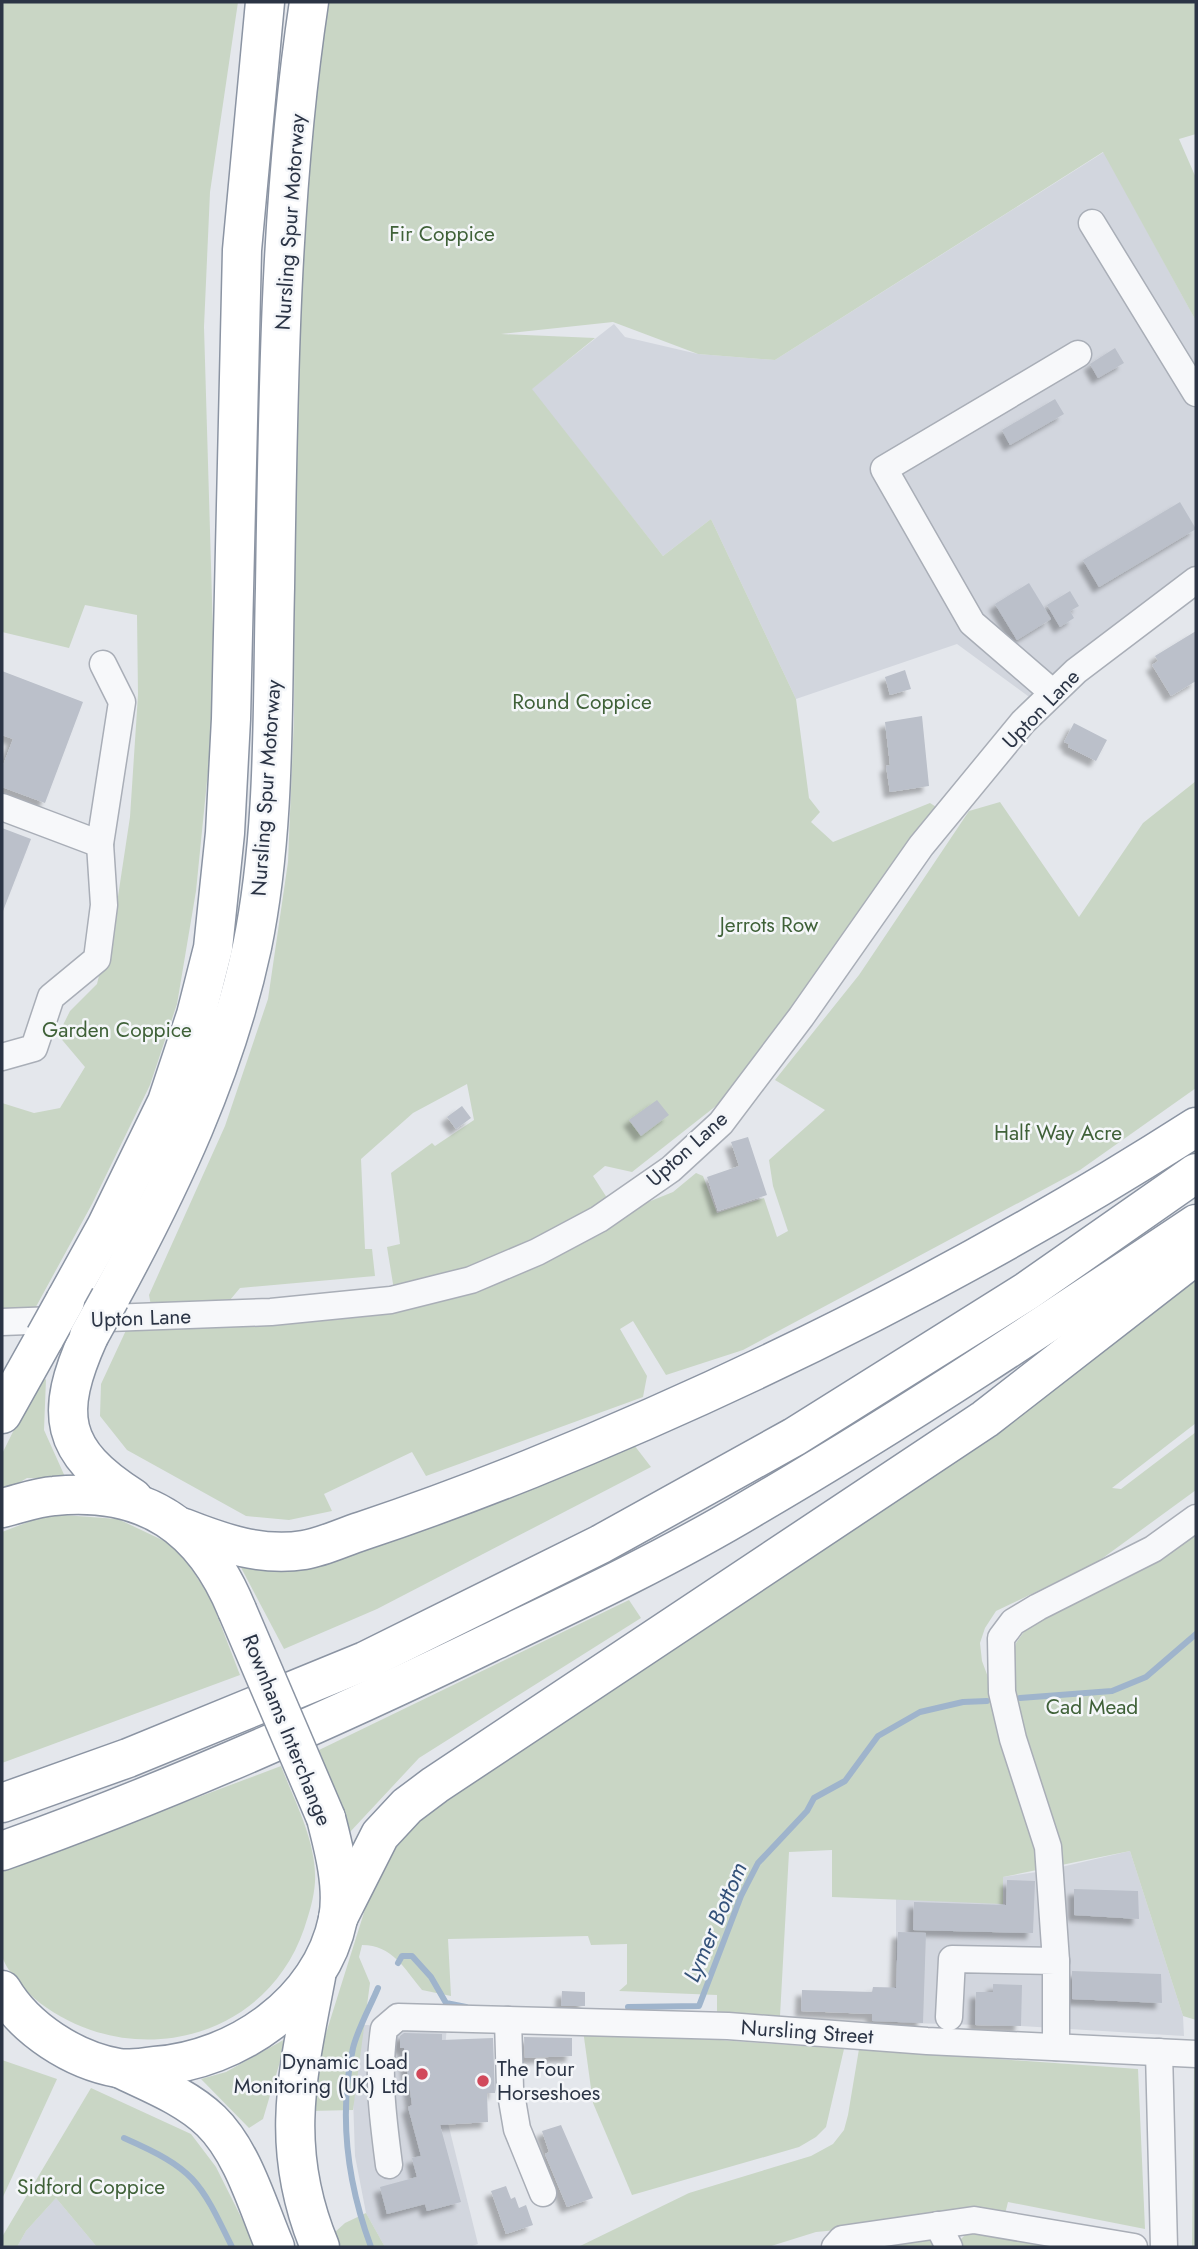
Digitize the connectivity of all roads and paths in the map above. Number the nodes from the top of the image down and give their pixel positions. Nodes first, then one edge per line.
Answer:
1 (265, 2) edge
2 (309, 2) edge
3 (1092, 223) dead end
4 (1078, 354) dead end
5 (1196, 393) edge
6 (1196, 580) edge
7 (103, 664) dead end
8 (1052, 692) junction
9 (2, 807) edge
10 (100, 844) junction
11 (2, 1057) edge
12 (1196, 1127) edge
13 (1196, 1173) edge
14 (1196, 1224) edge
15 (1196, 1255) edge
16 (2, 1322) edge
17 (2, 1414) edge
18 (142, 1504) junction
19 (2, 1508) edge
20 (1196, 1518) edge
21 (184, 1528) junction
22 (2, 1803) edge
23 (2, 1851) edge
24 (338, 1918) junction
25 (1056, 1961) junction
26 (316, 1977) junction
27 (2, 1990) edge
28 (949, 2017) dead end
29 (508, 2020) junction
30 (2, 2030) edge
31 (1056, 2047) junction
32 (63, 2048) junction
33 (1159, 2052) junction
34 (1196, 2054) edge
35 (119, 2068) junction
36 (389, 2165) dead end
37 (543, 2193) dead end
38 (943, 2236) edge
39 (275, 2247) edge
40 (320, 2247) edge
41 (835, 2247) edge
42 (1135, 2247) edge
43 (1164, 2247) edge

1 - 17 highway, Nursling Spur Motorway, bridge
2 - 18 highway, Nursling Spur Motorway, bridge
3 - 5 street
4 - 8 street
6 - 8 street, Upton Lane
7 - 10 street
8 - 16 street, Upton Lane
9 - 10 street
10 - 11 street
12 - 21 highway
13 - 22 highway
14 - 23 highway
15 - 24 highway
18 - 19 highway, Rownhams Interchange
18 - 21 highway, Rownhams Interchange
20 - 25 street
21 - 24 highway, Rownhams Interchange, bridge
24 - 26 highway, Rownhams Interchange
25 - 28 street
25 - 31 street
26 - 35 highway, Rownhams Interchange
26 - 40 highway
27 - 32 highway, Rownhams Interchange
29 - 31 street, Nursling Street
29 - 36 street, Nursling Street
29 - 37 street
30 - 32 highway
31 - 33 street, Nursling Street
32 - 35 highway, Rownhams Interchange
33 - 34 street, Nursling Street
33 - 43 street
35 - 39 highway
38 - 41 street
38 - 42 street

